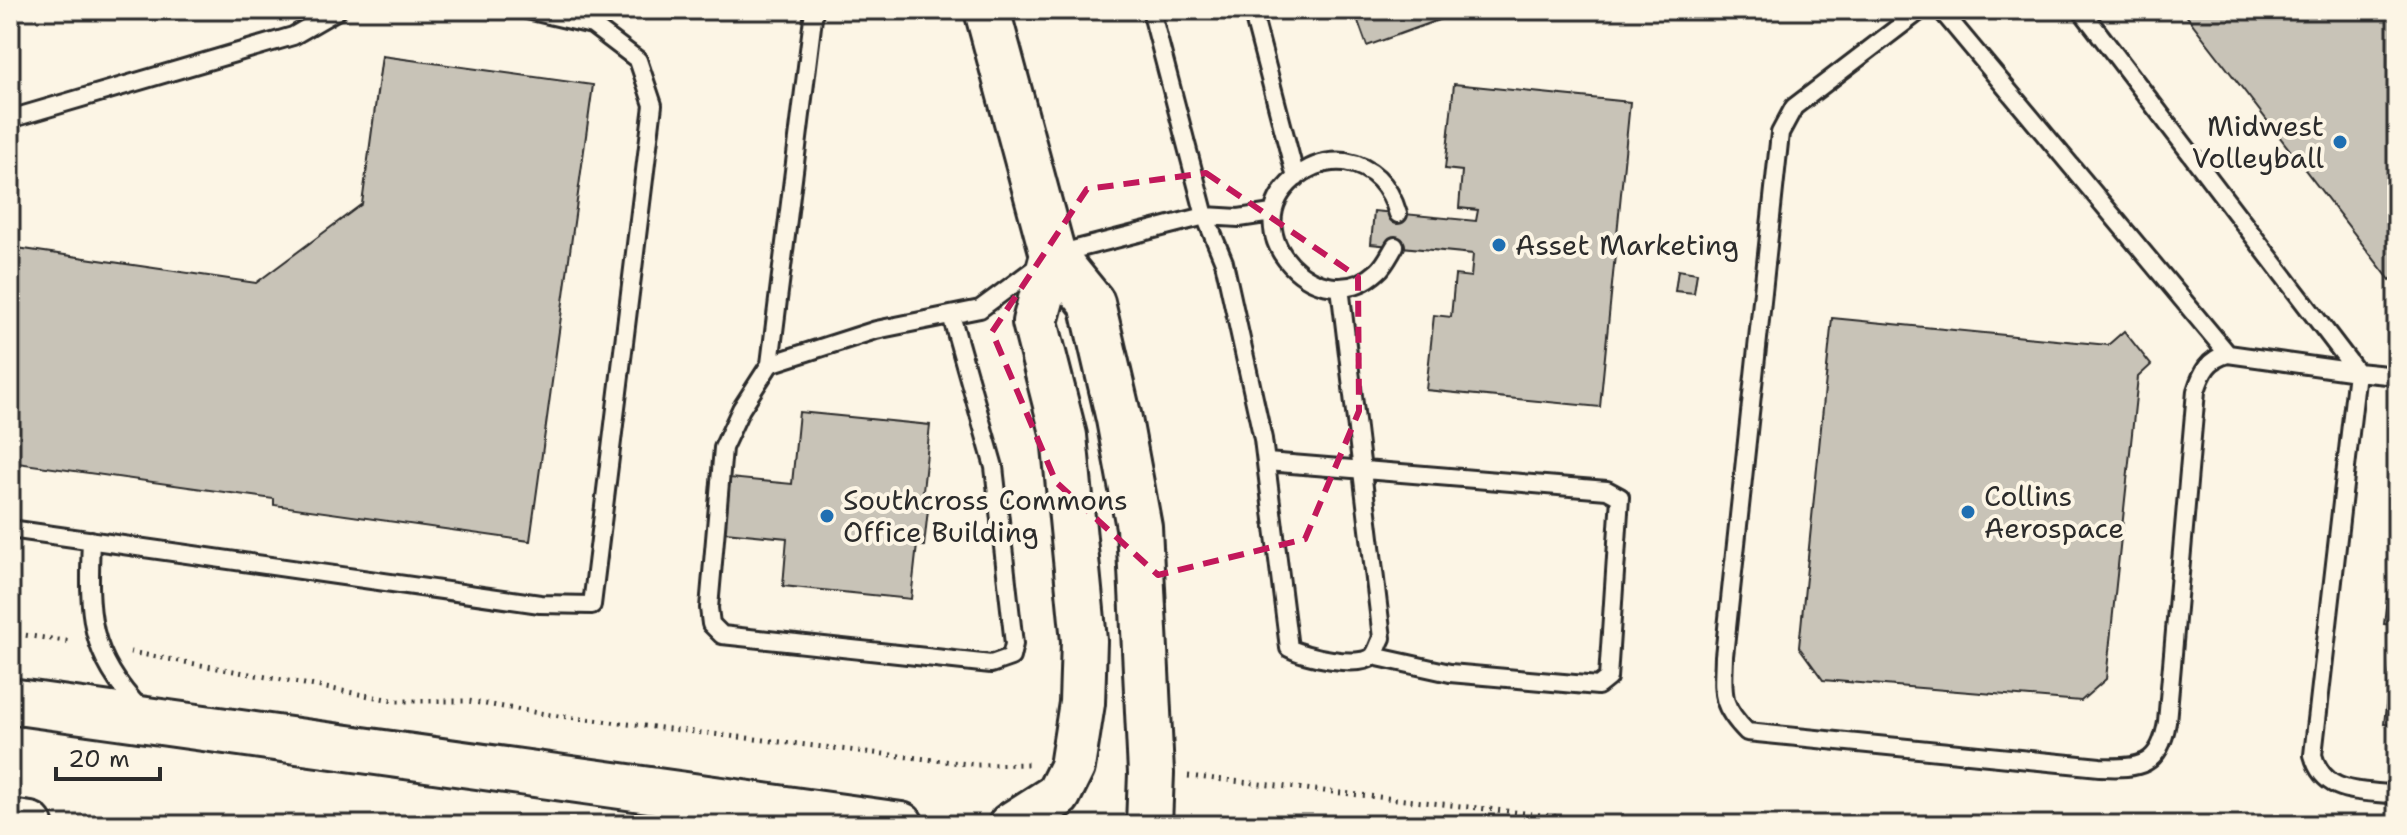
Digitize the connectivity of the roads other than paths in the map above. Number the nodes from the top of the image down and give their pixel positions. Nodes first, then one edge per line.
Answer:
1 (338, 10) edge
2 (527, 10) edge
3 (814, 10) edge
4 (987, 10) edge
5 (1151, 10) edge
6 (1252, 10) edge
7 (1921, 10) edge
8 (1941, 10) edge
9 (2081, 10) edge
10 (10, 119) edge
11 (1296, 178) junction
12 (1272, 213) junction
13 (1398, 214) dead end
14 (1205, 216) junction
15 (1395, 246) dead end
16 (1053, 255) junction
17 (1340, 287) junction
18 (951, 315) junction
19 (2228, 354) junction
20 (770, 364) junction
21 (2357, 372) junction
22 (2397, 376) edge
23 (1267, 462) junction
24 (1362, 470) junction
25 (10, 529) edge
26 (91, 540) junction
27 (1373, 656) junction
28 (10, 701) edge
29 (153, 721) junction
30 (2397, 795) edge
31 (10, 822) edge
32 (30, 825) edge
33 (901, 825) edge
34 (1011, 825) edge
35 (1149, 825) edge

1 - 10 lane
2 - 26 lane
3 - 20 lane
4 - 16 main road
5 - 14 lane
6 - 11 lane
7 - 19 lane
8 - 19 lane
9 - 21 lane
11 - 12 lane
11 - 13 lane
12 - 14 lane
12 - 17 lane
14 - 16 lane
14 - 23 lane
15 - 17 lane
16 - 18 lane
16 - 34 main road
16 - 35 main road
17 - 24 lane
18 - 20 lane
18 - 20 lane
19 - 21 lane
21 - 22 lane
21 - 30 lane
23 - 24 lane
23 - 27 lane
24 - 27 lane
24 - 27 lane
25 - 26 lane
26 - 29 lane
28 - 29 main road
29 - 33 main road
31 - 32 main road

